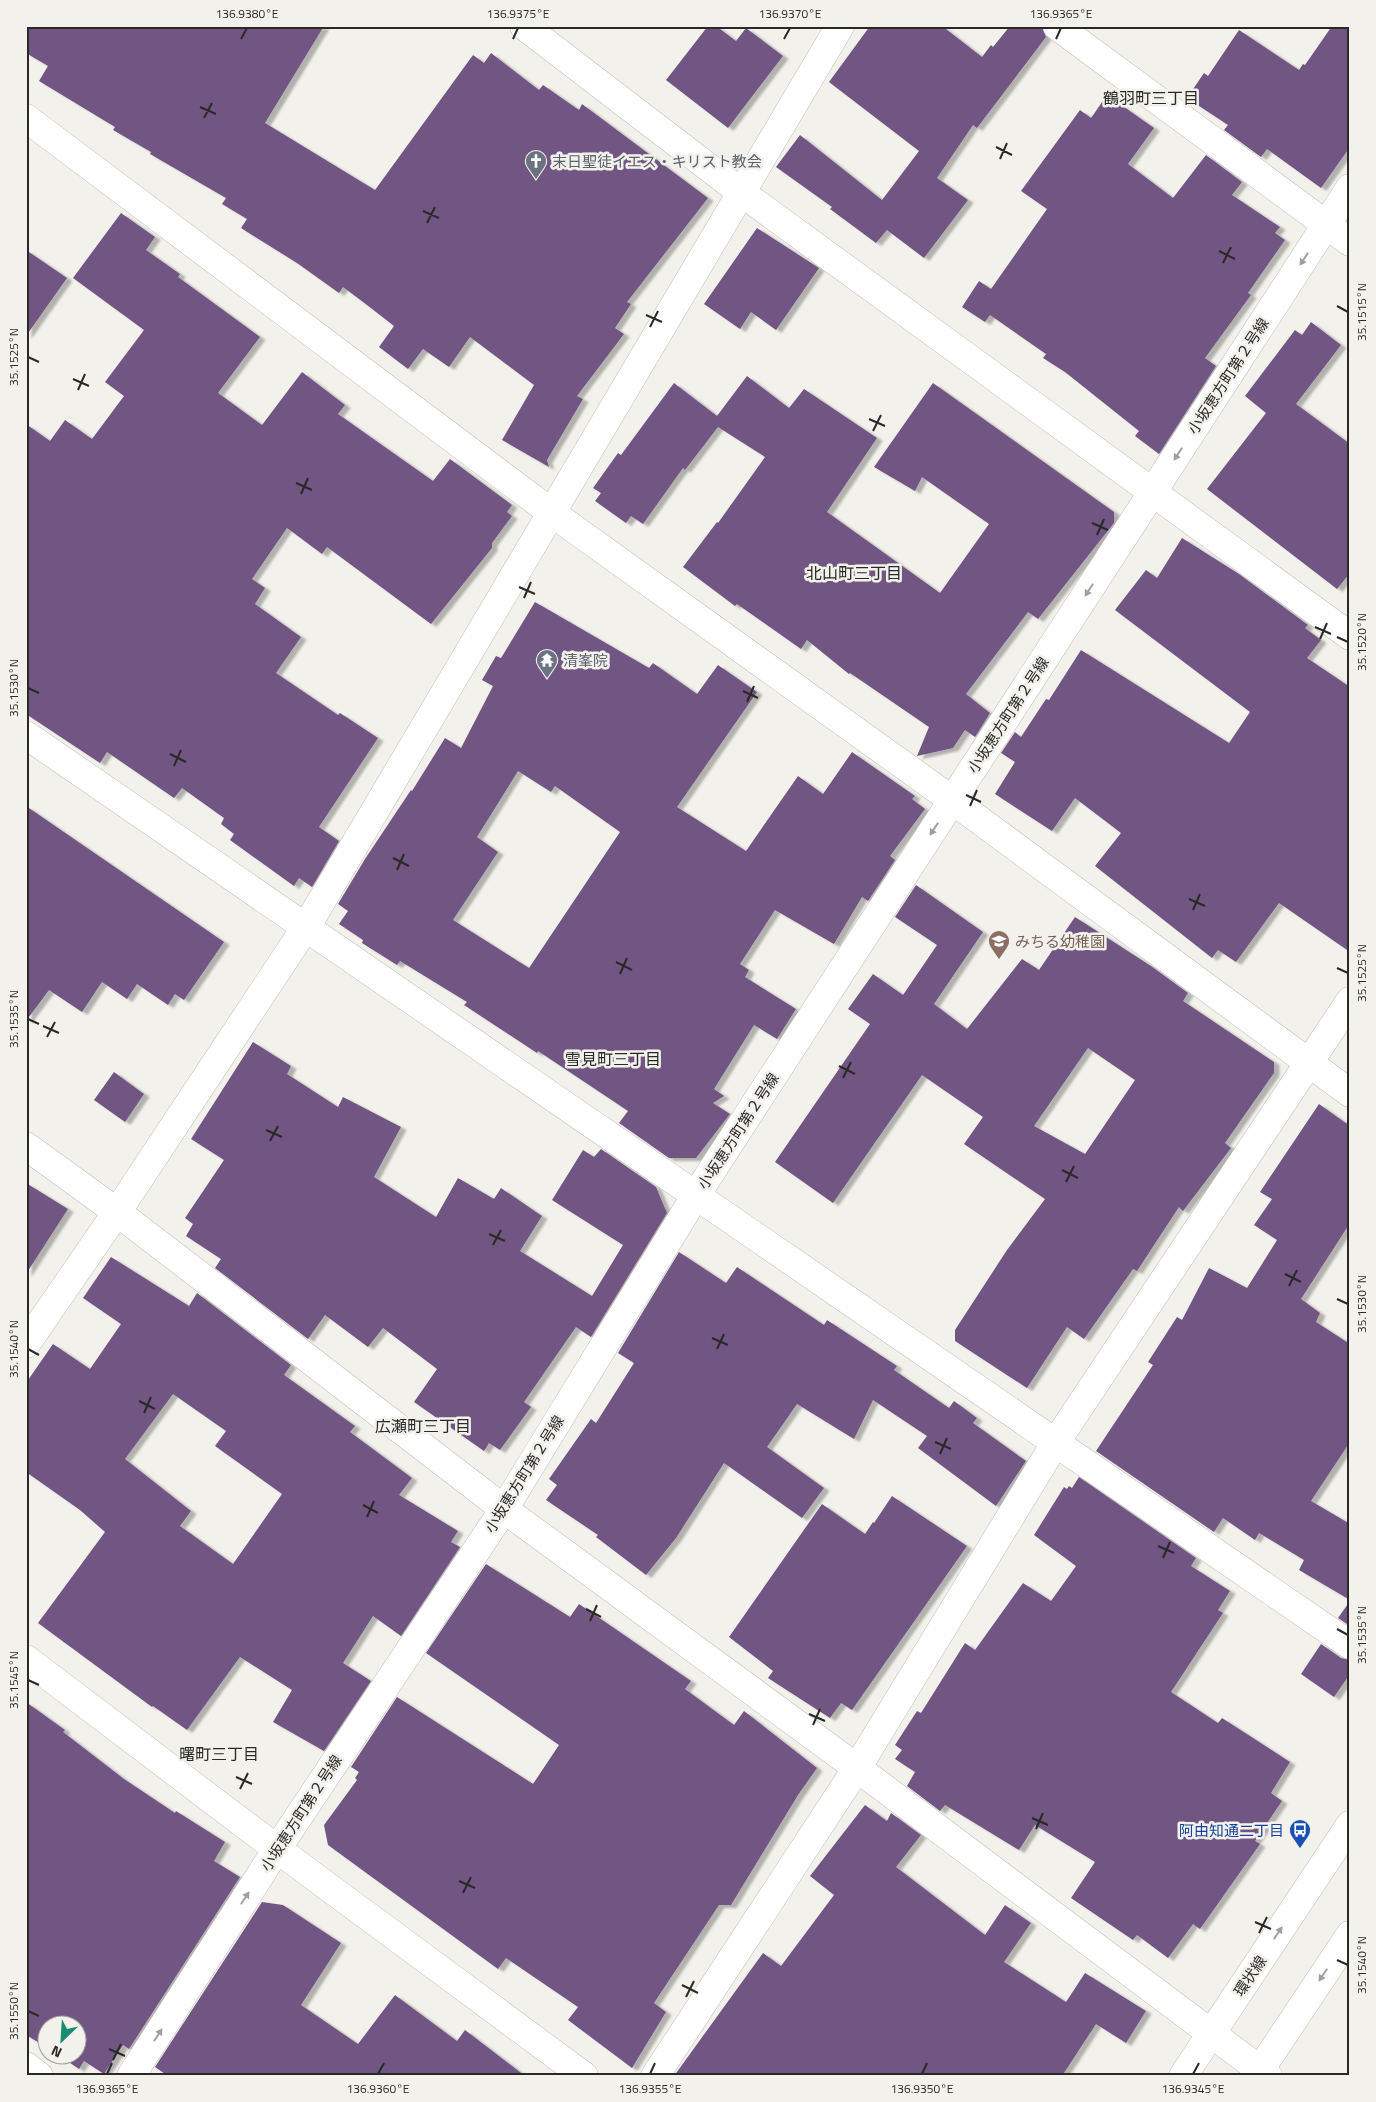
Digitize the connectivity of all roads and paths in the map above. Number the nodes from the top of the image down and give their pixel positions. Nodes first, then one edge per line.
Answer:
1 (524, 26) edge
2 (840, 26) edge
3 (1057, 26) edge
4 (26, 118) edge
5 (1350, 188) edge
6 (742, 193) junction
7 (1326, 224) junction
8 (1350, 242) edge
9 (1153, 492) junction
10 (552, 513) junction
11 (1350, 636) edge
12 (26, 735) edge
13 (952, 800) junction
14 (306, 927) junction
15 (1350, 1001) edge
16 (1308, 1062) junction
17 (1350, 1093) edge
18 (26, 1146) edge
19 (696, 1195) junction
20 (117, 1212) junction
21 (26, 1344) edge
22 (1056, 1442) junction
23 (504, 1508) junction
24 (1350, 1644) edge
25 (26, 1659) edge
26 (857, 1768) junction
27 (1350, 1825) edge
28 (277, 1849) junction
29 (1350, 1935) edge
30 (1211, 2034) junction
31 (26, 2066) edge
32 (1261, 2074) edge
33 (38, 2076) edge
34 (131, 2076) edge
35 (584, 2076) edge
36 (655, 2076) edge
37 (1183, 2076) edge

1 - 6 street
2 - 6 street
3 - 7 street
4 - 10 street
5 - 7 street, 小坂恵方町第２号線
6 - 9 street
6 - 10 street
7 - 8 street
7 -> 9 street, 小坂恵方町第２号線
9 - 11 street
9 -> 13 street, 小坂恵方町第２号線
10 - 13 street
10 - 14 street
12 - 14 street
13 - 16 street
13 -> 19 street, 小坂恵方町第２号線
14 - 19 street
14 - 20 street
15 - 16 street
16 - 17 street
16 - 22 street
18 - 20 street
19 - 22 street
19 - 23 street, 小坂恵方町第２号線
20 - 21 street
20 - 23 street
22 - 24 street
22 - 26 street
23 - 26 street
23 - 28 street, 小坂恵方町第２号線
25 - 28 street
26 - 30 street
26 - 36 street
30 -> 27 street, 環状線
34 -> 28 street, 小坂恵方町第２号線
28 - 35 street
29 -> 32 street
30 - 32 street
30 - 37 street, 環状線
31 - 33 street

